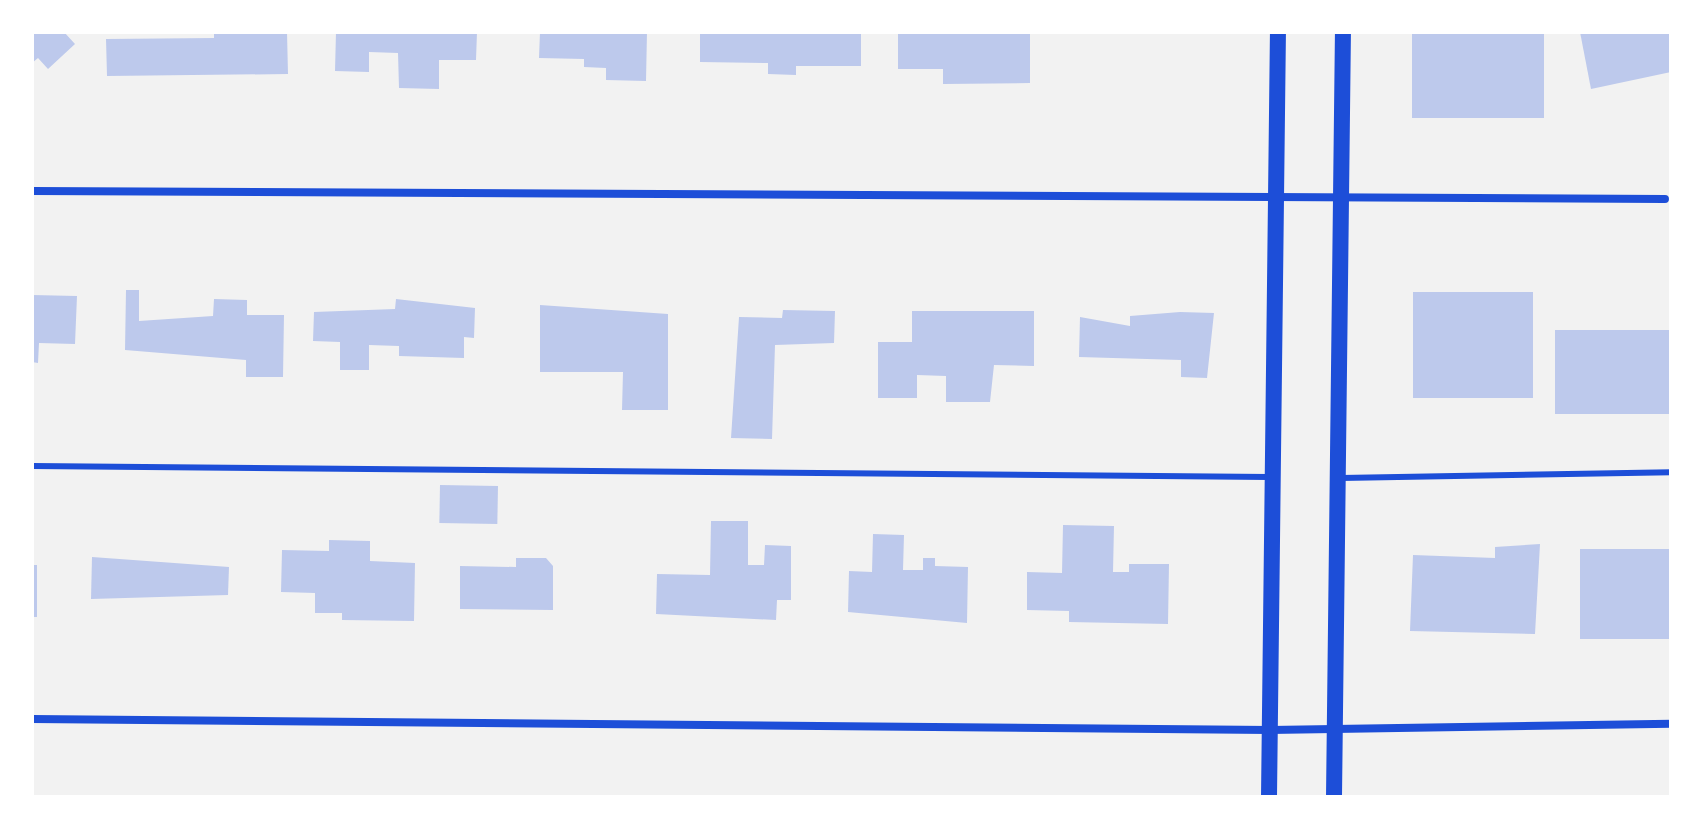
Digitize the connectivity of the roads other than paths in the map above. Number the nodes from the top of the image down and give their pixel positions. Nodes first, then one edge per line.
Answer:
1 (1278, 32) edge
2 (1343, 32) edge
3 (32, 191) edge
4 (1341, 199) junction
5 (1665, 199) dead end
6 (1276, 200) junction
7 (32, 466) edge
8 (1671, 472) edge
9 (1273, 477) junction
10 (1337, 478) junction
11 (32, 719) edge
12 (1671, 724) edge
13 (1270, 730) junction
14 (1335, 730) junction
15 (1269, 797) edge
16 (1334, 797) edge

1 - 6 main road
2 - 4 main road
3 - 6 street
4 - 5 street
4 - 6 street
4 - 10 main road
6 - 9 main road
7 - 9 lane
8 - 10 lane
9 - 13 main road
10 - 14 main road
11 - 13 street
12 - 14 street
13 - 14 street
13 - 15 main road
14 - 16 main road

